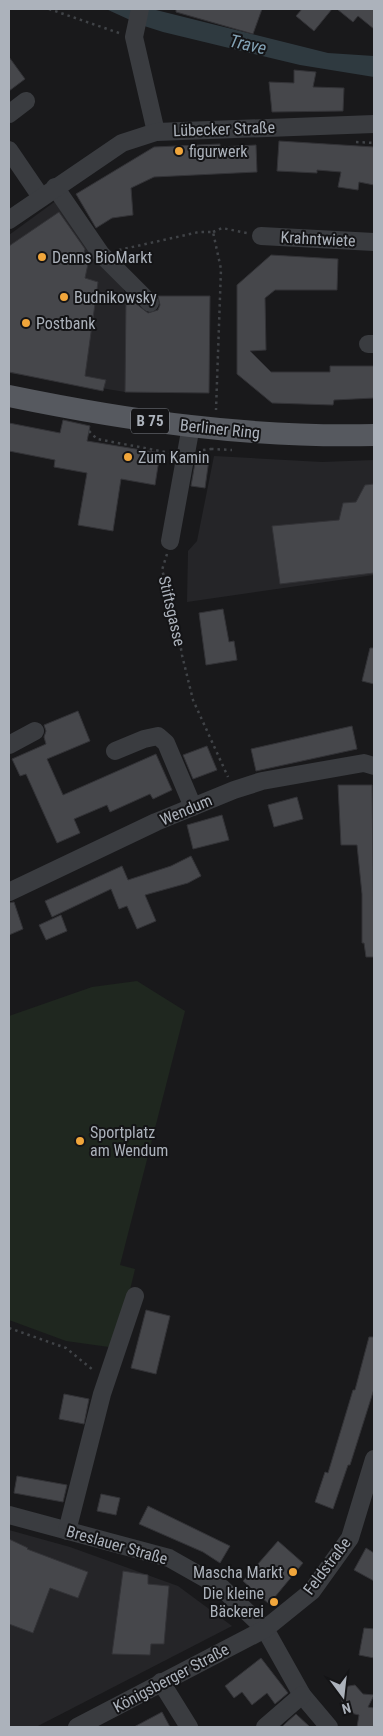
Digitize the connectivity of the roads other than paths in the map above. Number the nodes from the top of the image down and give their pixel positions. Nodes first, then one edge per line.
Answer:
1 (140, 9) edge
2 (26, 101) dead end
3 (9, 114) edge
4 (374, 124) edge
5 (156, 132) junction
6 (9, 150) edge
7 (48, 192) junction
8 (9, 220) edge
9 (261, 236) road end
10 (374, 242) edge
11 (150, 303) dead end
12 (9, 396) edge
13 (191, 426) junction
14 (374, 435) edge
15 (170, 541) road end
16 (35, 731) dead end
17 (9, 745) edge
18 (115, 751) dead end
19 (374, 766) edge
20 (193, 807) junction
21 (9, 892) edge
22 (135, 1296) dead end
23 (374, 1460) edge
24 (9, 1515) edge
25 (67, 1531) junction
26 (265, 1629) junction
27 (161, 1682) junction
28 (302, 1695) junction
29 (77, 1727) edge
30 (189, 1727) edge
31 (265, 1727) edge
32 (329, 1727) edge

1 - 5 street
2 - 3 street
4 - 5 street, Lübecker Straße
5 - 7 street, Lübecker Straße
6 - 7 street
7 - 8 street, Lübecker Straße
7 - 11 street
9 - 10 street, Krahntwiete
12 - 13 main road, Berliner Ring / B 75
13 - 14 main road, Berliner Ring / B 75
13 - 15 street
16 - 17 street
18 - 20 street
19 - 20 street, Wendum
20 - 21 street, Wendum
22 - 25 street
23 - 26 street, Feldstraße
24 - 25 street, Breslauer Straße
25 - 26 street, Breslauer Straße
26 - 27 street, Königsberger Straße
26 - 28 street
27 - 29 street, Königsberger Straße
27 - 30 street
28 - 31 street
28 - 32 street

